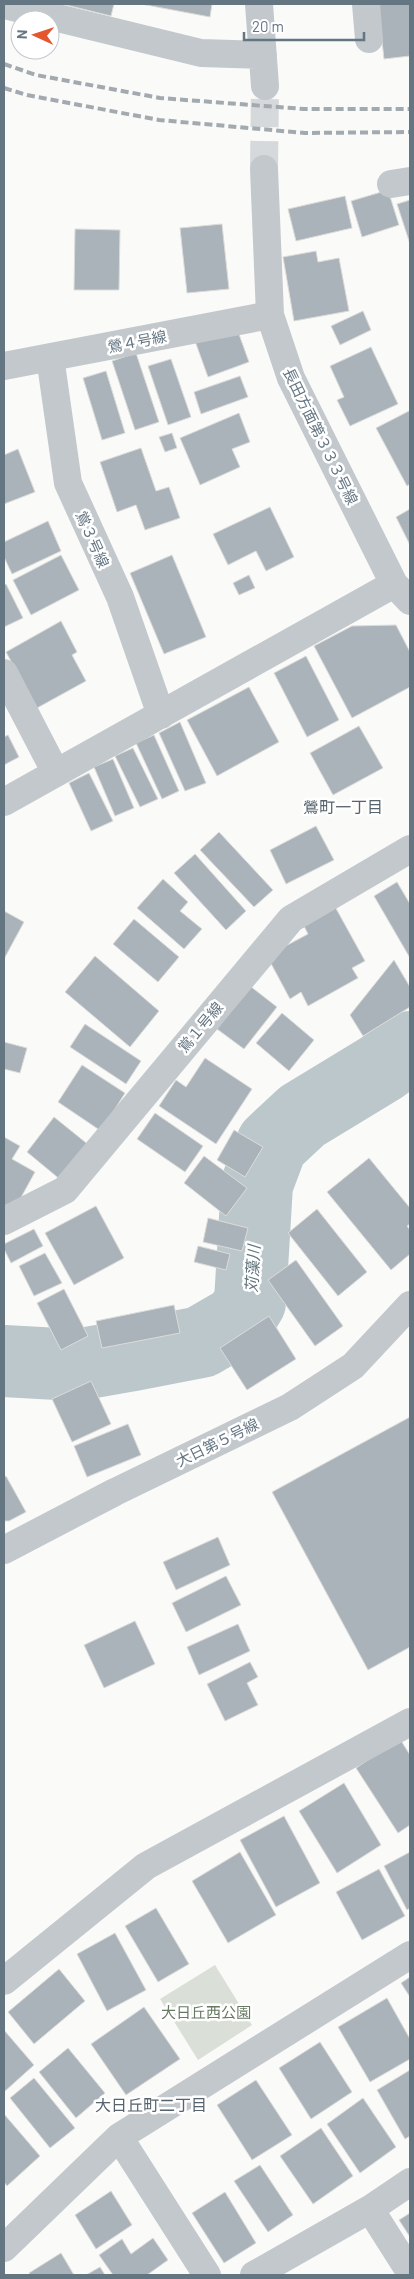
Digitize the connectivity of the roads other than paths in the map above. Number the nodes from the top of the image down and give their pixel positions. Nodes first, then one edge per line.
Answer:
1 (259, 4) edge
2 (366, 4) edge
3 (4, 5) edge
4 (369, 40) dead end
5 (263, 55) junction
6 (265, 86) tunnel mouth
7 (264, 169) tunnel mouth
8 (270, 316) junction
9 (50, 357) junction
10 (4, 366) edge
11 (402, 593) edge
12 (4, 673) edge
13 (161, 715) junction
14 (56, 773) junction
15 (4, 802) edge
16 (410, 849) edge
17 (4, 1221) edge
18 (410, 1305) edge
19 (4, 1550) edge
20 (410, 1722) edge
21 (410, 1955) edge
22 (4, 1980) edge
23 (119, 2137) junction
24 (410, 2182) edge
25 (370, 2209) junction
26 (4, 2248) edge
27 (410, 2272) edge
28 (207, 2275) edge
29 (254, 2275) edge

1 - 5 street
2 - 4 street
3 - 5 street
5 - 6 street
7 - 8 street, 長田方面第３３３号線
8 - 9 street, 鶯４号線
8 - 11 street, 長田方面第３３３号線
9 - 10 street, 鶯４号線
9 - 13 street, 鴬３号線
11 - 13 street
12 - 14 street
13 - 14 street
14 - 15 street
16 - 17 street, 鴬１号線
18 - 19 street, 大日第５号線
20 - 22 street
21 - 23 street
23 - 26 street
23 - 28 street
24 - 25 street
25 - 27 street
25 - 29 street

